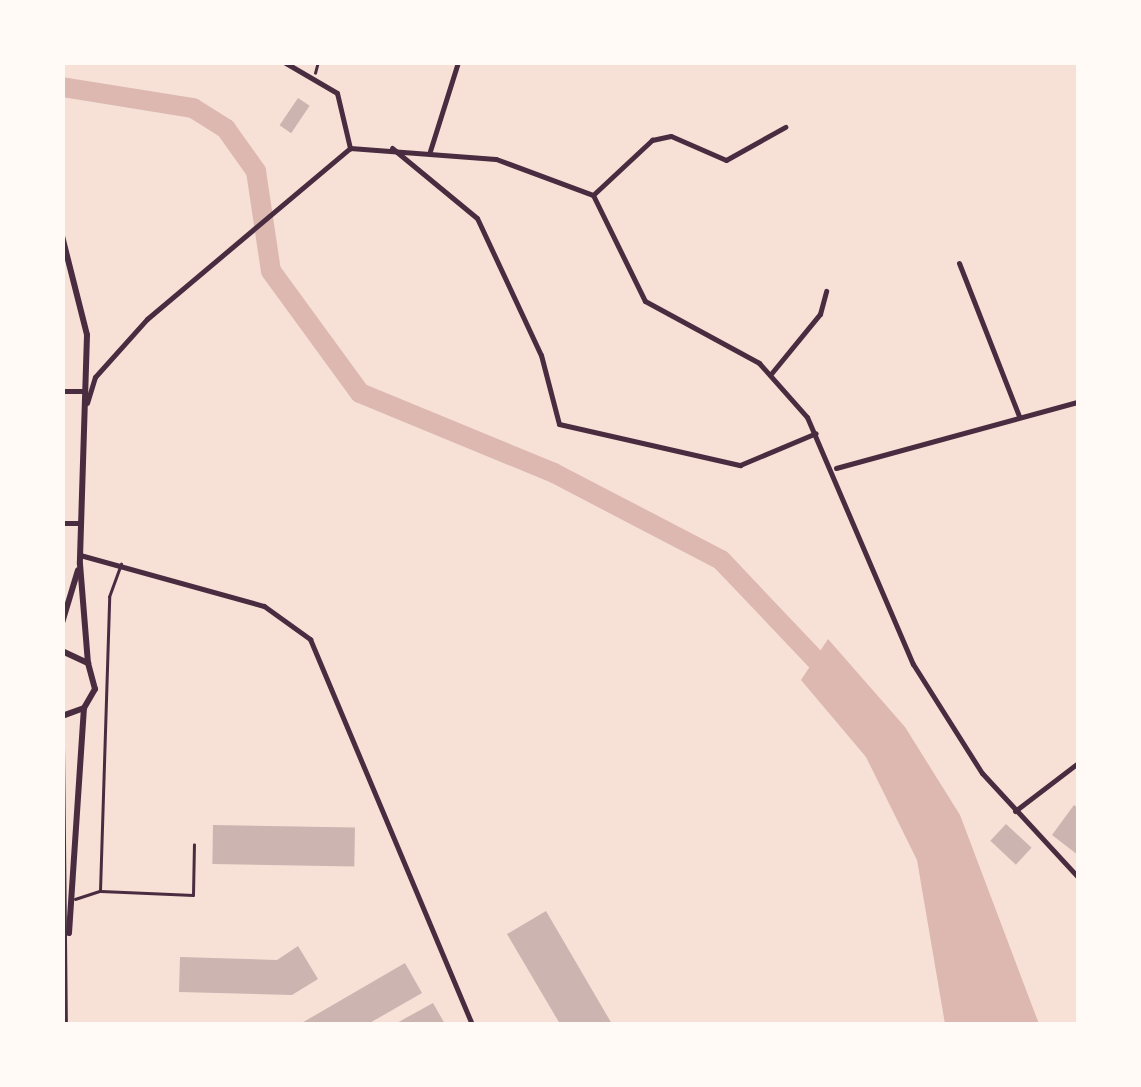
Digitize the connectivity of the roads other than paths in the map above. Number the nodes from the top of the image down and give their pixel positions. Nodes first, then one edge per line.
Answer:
1 (284, 62) edge
2 (318, 62) edge
3 (458, 62) edge
4 (315, 73) junction
5 (785, 127) dead end
6 (390, 146) junction
7 (350, 148) junction
8 (430, 151) junction
9 (593, 195) junction
10 (62, 236) edge
11 (959, 263) dead end
12 (826, 291) dead end
13 (770, 374) junction
14 (62, 391) edge
15 (83, 391) junction
16 (1078, 402) edge
17 (83, 416) junction
18 (1019, 416) junction
19 (816, 434) junction
20 (836, 468) junction
21 (62, 523) edge
22 (81, 523) junction
23 (80, 555) junction
24 (80, 564) junction
25 (121, 564) junction
26 (62, 623) edge
27 (62, 651) edge
28 (88, 663) junction
29 (84, 708) junction
30 (62, 716) edge
31 (62, 747) edge
32 (1078, 763) edge
33 (1015, 811) junction
34 (194, 844) dead end
35 (1078, 878) edge
36 (100, 890) junction
37 (74, 900) junction
38 (67, 944) junction
39 (64, 964) edge
40 (65, 1024) edge
41 (472, 1024) edge

1 - 4 street
2 - 4 lane
3 - 8 street
4 - 7 street
5 - 9 street
6 - 7 street
6 - 8 street
6 - 19 street
7 - 17 street
8 - 9 street
9 - 13 street
10 - 15 main road
11 - 18 street
12 - 13 street
13 - 19 street
14 - 15 street
15 - 17 main road
16 - 18 street
17 - 22 main road
18 - 20 street
19 - 20 street
20 - 33 street
21 - 22 street
22 - 23 main road
23 - 24 main road
23 - 25 street
24 - 26 main road
24 - 28 main road
25 - 36 lane
25 - 41 street
27 - 28 main road
28 - 29 main road
29 - 30 main road
29 - 37 main road
31 - 38 main road
32 - 33 street
33 - 35 street
34 - 36 lane
36 - 37 lane
37 - 38 main road
38 - 39 main road
39 - 40 main road

